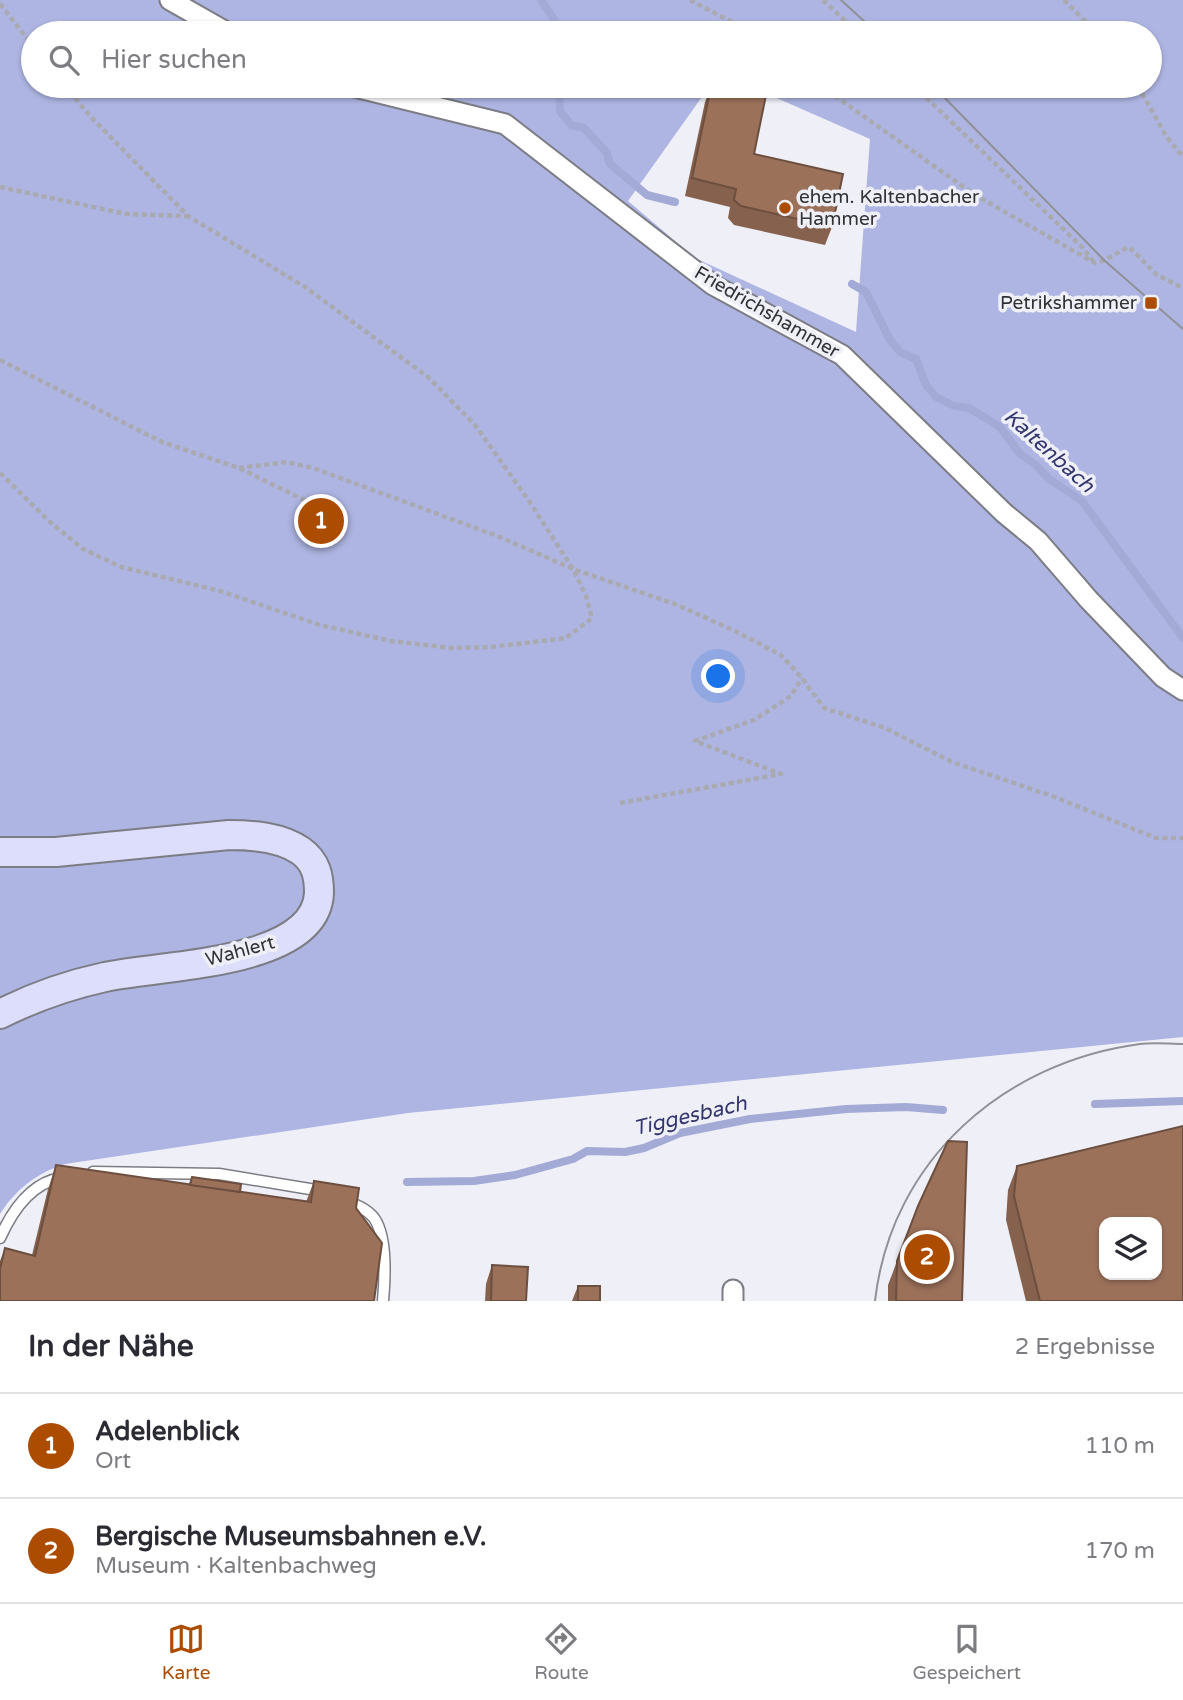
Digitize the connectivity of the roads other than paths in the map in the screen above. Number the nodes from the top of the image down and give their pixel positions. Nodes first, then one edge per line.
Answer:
1 (170, 0) edge
2 (207, 21) edge
3 (400, 98) edge
4 (1183, 690) edge
5 (0, 852) edge
6 (0, 1014) edge
7 (82, 1174) edge
8 (70, 1176) edge
9 (0, 1238) edge
10 (383, 1301) edge

1 - 2 street
3 - 4 street, Friedrichshammer
5 - 6 main road, Wahlert
7 - 10 lane
8 - 9 lane

